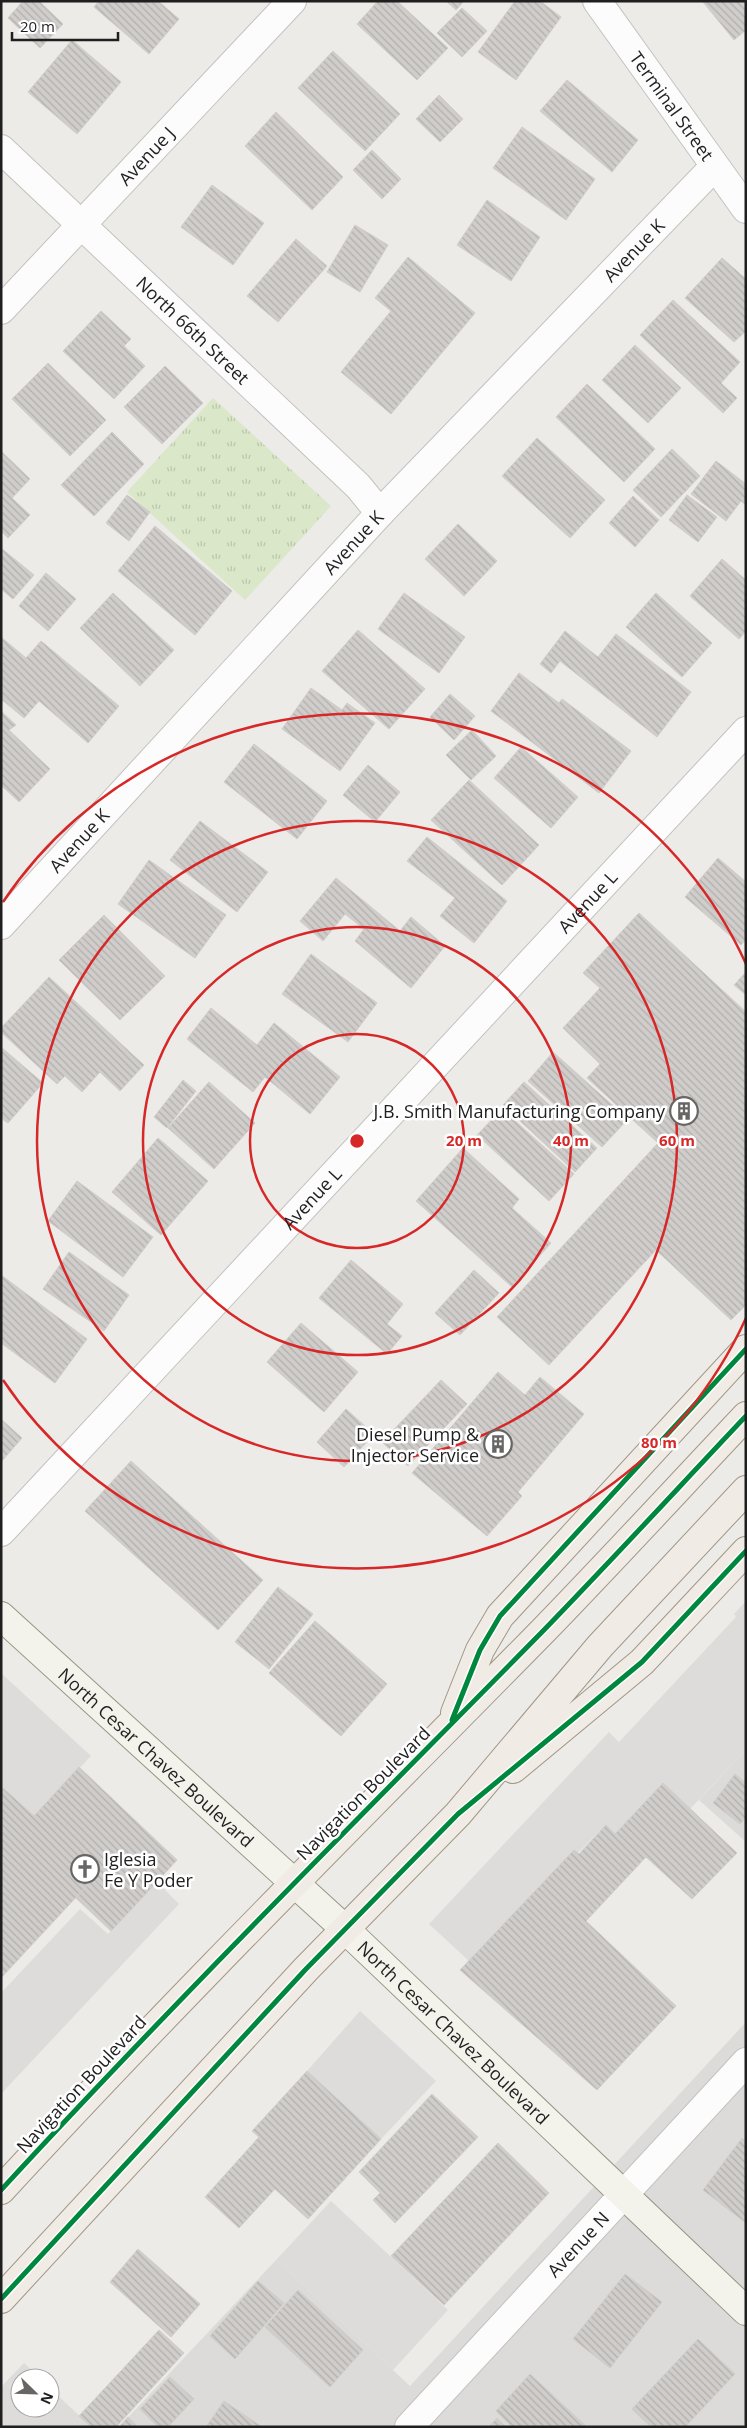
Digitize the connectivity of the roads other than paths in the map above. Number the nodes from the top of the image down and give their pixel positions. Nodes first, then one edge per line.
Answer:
1 (292, 1) edge
2 (598, 1) edge
3 (1, 149) edge
4 (714, 167) junction
5 (746, 209) edge
6 (82, 225) junction
7 (1, 310) edge
8 (380, 513) junction
9 (746, 731) edge
10 (1, 925) edge
11 (746, 1349) edge
12 (746, 1416) edge
13 (746, 1490) edge
14 (1, 1532) edge
15 (746, 1551) edge
16 (1, 1616) edge
17 (451, 1724) junction
18 (458, 1814) junction
19 (294, 1882) junction
20 (346, 1930) junction
21 (746, 2062) edge
22 (1, 2190) edge
23 (623, 2195) junction
24 (1, 2299) edge
25 (746, 2311) edge
26 (409, 2427) edge

1 - 6 street, Avenue J
2 - 4 street, Terminal Street
3 - 6 street, North 66th Street
4 - 5 street, Terminal Street
4 - 8 street, Avenue K
6 - 7 street, Avenue J
6 - 8 street, North 66th Street
8 - 10 street, Avenue K
9 - 14 street, Avenue L
11 - 17 main road
12 - 17 main road, Navigation Boulevard
13 - 18 main road
15 - 18 main road
16 - 19 street, North Cesar Chavez Boulevard
17 - 19 main road, Navigation Boulevard
18 - 20 main road
19 - 20 street, North Cesar Chavez Boulevard
19 - 22 main road, Navigation Boulevard
20 - 23 street, North Cesar Chavez Boulevard
20 - 24 main road
21 - 23 street, Avenue N
23 - 25 street, North Cesar Chavez Boulevard
23 - 26 street, Avenue N

